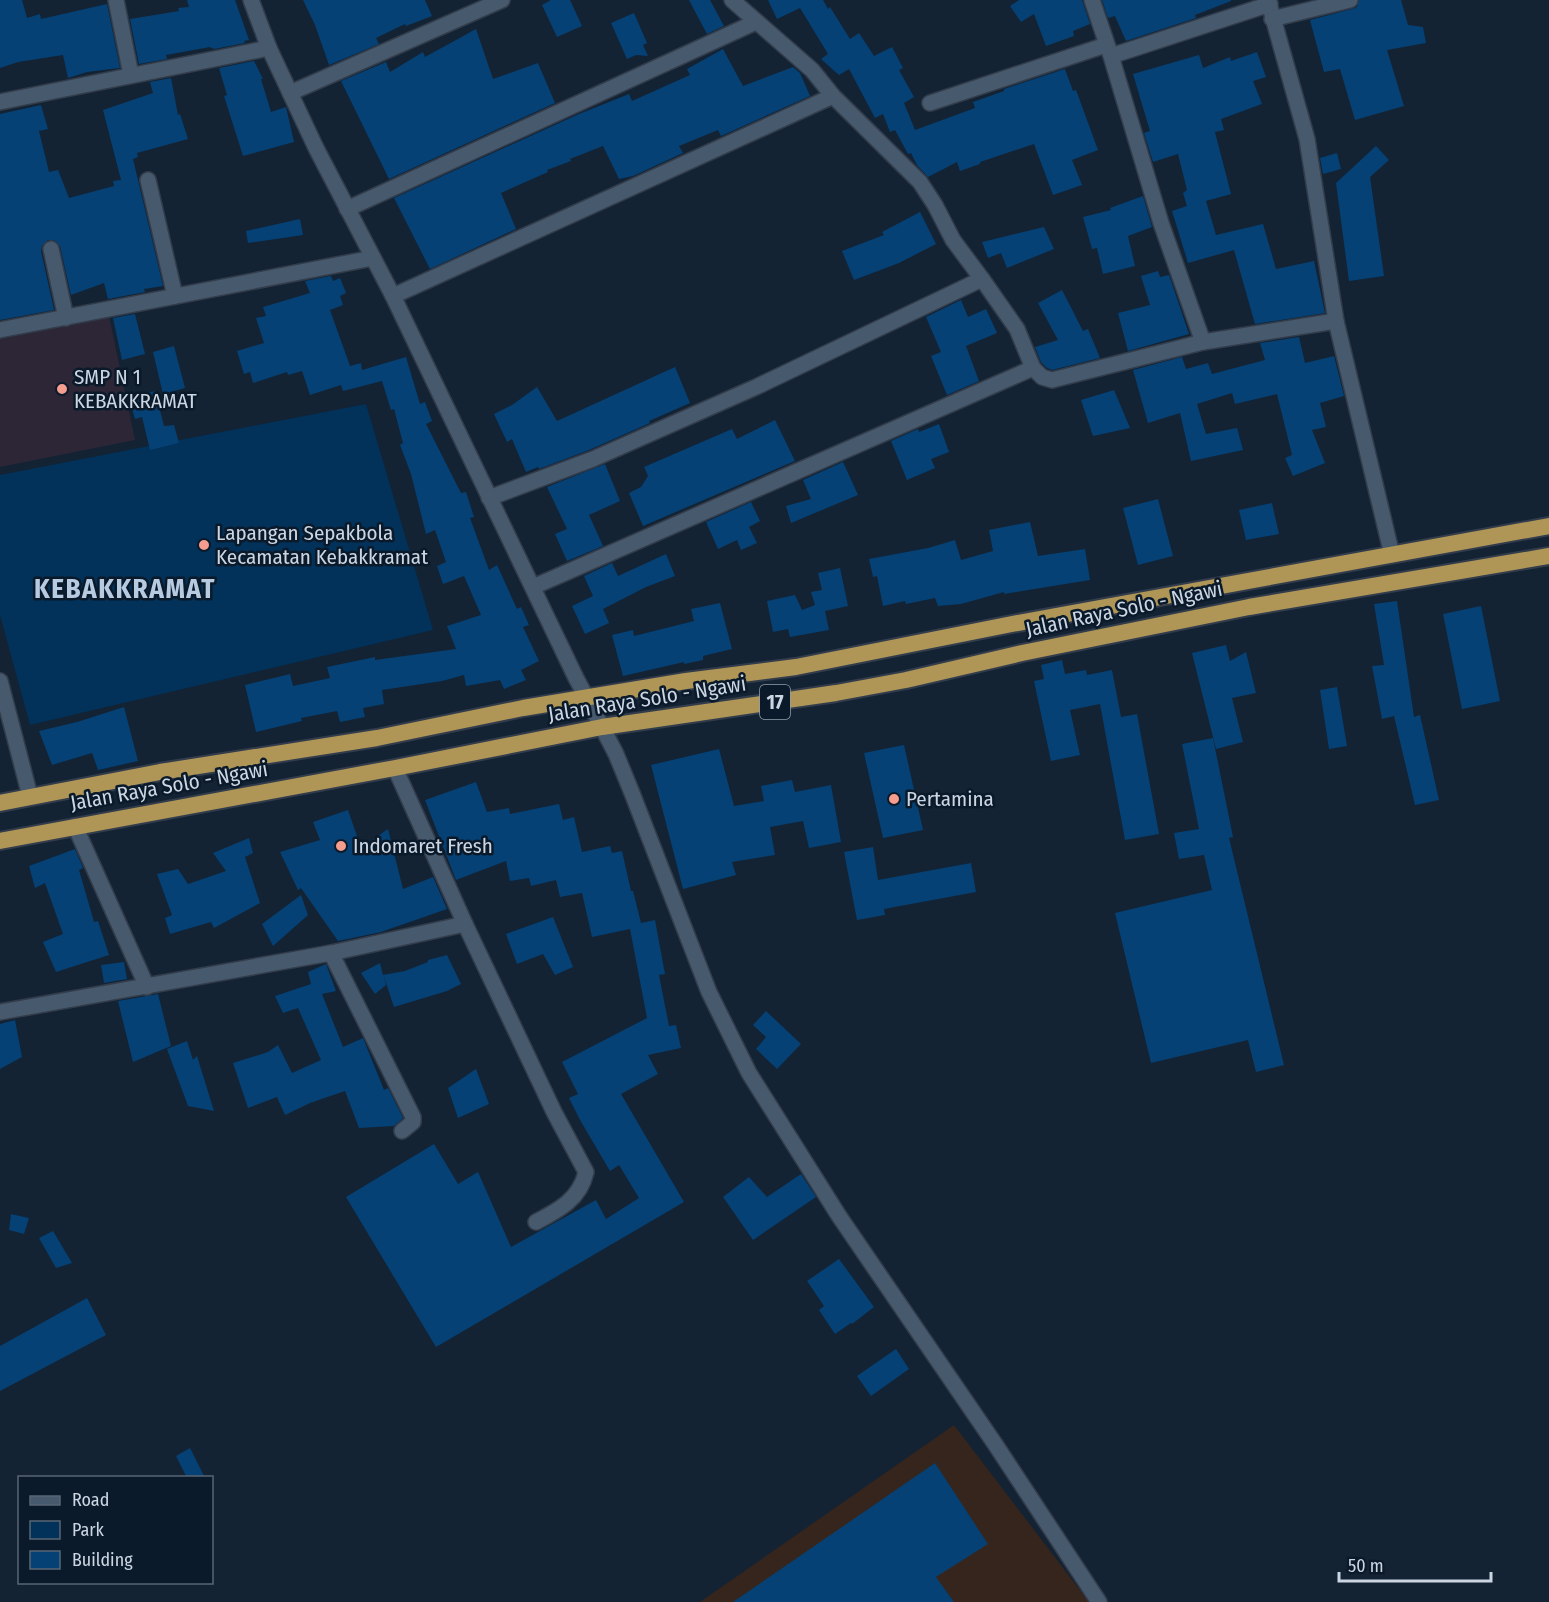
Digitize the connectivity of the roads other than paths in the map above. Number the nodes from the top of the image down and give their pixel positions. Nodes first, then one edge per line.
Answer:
1 (116, 0) edge
2 (251, 0) edge
3 (502, 0) edge
4 (732, 0) edge
5 (1092, 0) edge
6 (1350, 0) edge
7 (1270, 8) edge
8 (756, 22) junction
9 (269, 48) junction
10 (1109, 50) junction
11 (131, 75) junction
12 (290, 93) junction
13 (833, 96) junction
14 (0, 102) edge
15 (930, 103) dead end
16 (148, 180) dead end
17 (346, 209) junction
18 (51, 249) dead end
19 (373, 258) junction
20 (982, 279) junction
21 (175, 296) junction
22 (393, 296) junction
23 (66, 318) junction
24 (1336, 321) junction
25 (0, 330) edge
26 (1203, 342) junction
27 (1033, 368) junction
28 (489, 498) junction
29 (1549, 526) edge
30 (1392, 555) junction
31 (1549, 556) edge
32 (533, 587) junction
33 (0, 681) edge
34 (586, 698) junction
35 (602, 727) junction
36 (395, 768) junction
37 (30, 796) junction
38 (0, 803) edge
39 (75, 826) junction
40 (0, 841) edge
41 (465, 924) junction
42 (331, 954) junction
43 (147, 987) junction
44 (0, 1012) edge
45 (402, 1131) dead end
46 (536, 1222) dead end
47 (1099, 1602) edge

1 - 11 street
2 - 9 street
3 - 12 street
4 - 8 street
5 - 10 street
6 - 7 street
7 - 10 street
7 - 24 street
8 - 13 street
8 - 17 street
9 - 11 street
9 - 12 street
10 - 15 street
10 - 26 street
11 - 14 street
12 - 17 street
13 - 20 street
13 - 22 street
16 - 21 street
17 - 19 street
18 - 23 street
19 - 21 street
19 - 22 street
20 - 27 street
20 - 28 street
21 - 23 street
22 - 28 street
23 - 25 street
24 - 26 street
24 - 30 street
26 - 27 street
27 - 32 street
28 - 32 street
29 - 30 highway, Jalan Raya Solo - Ngawi / 17
30 - 34 highway, Jalan Raya Solo - Ngawi / 17
31 - 35 highway, Jalan Raya Solo - Ngawi / 17
32 - 34 street
33 - 37 street
34 - 35 street
34 - 37 highway, Jalan Raya Solo - Ngawi / 17
35 - 36 highway, Jalan Raya Solo - Ngawi / 17
35 - 47 street
36 - 39 highway, Jalan Raya Solo - Ngawi / 17
36 - 41 street
37 - 38 highway, Jalan Raya Solo - Ngawi / 17
39 - 40 highway, Jalan Raya Solo - Ngawi / 17
39 - 43 street
41 - 42 street
41 - 46 street
42 - 43 street
42 - 45 street
43 - 44 street

